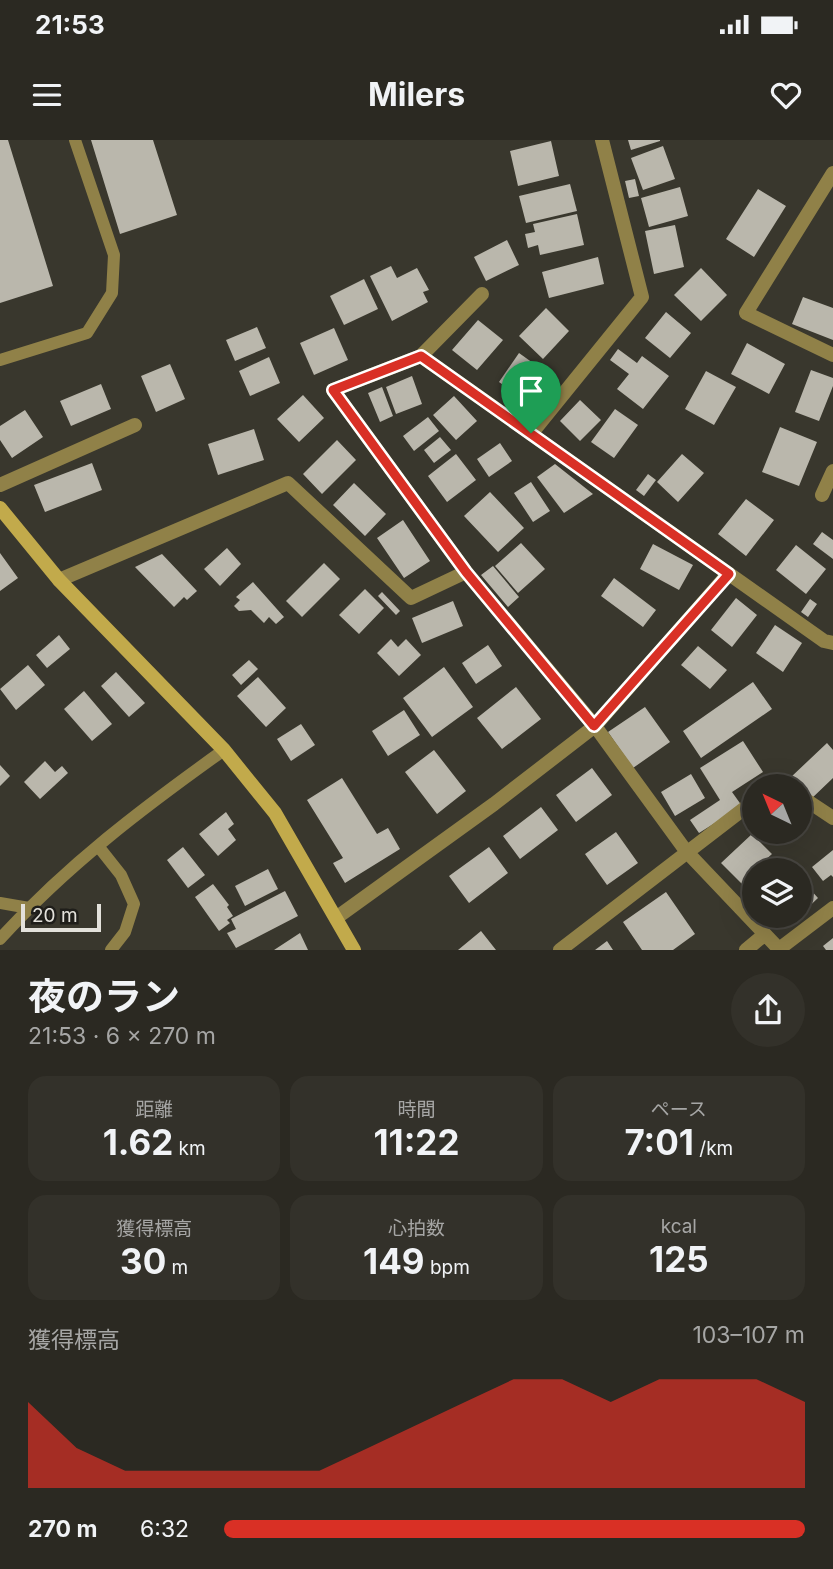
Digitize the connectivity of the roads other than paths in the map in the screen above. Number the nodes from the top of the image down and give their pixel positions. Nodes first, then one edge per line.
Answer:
1 (75, 140) edge
2 (602, 140) edge
3 (833, 173) edge
4 (482, 294) dead end
5 (833, 355) edge
6 (421, 356) junction
7 (0, 360) edge
8 (135, 425) dead end
9 (531, 433) junction
10 (833, 471) edge
11 (0, 485) edge
12 (822, 495) dead end
13 (0, 509) edge
14 (466, 572) junction
15 (729, 574) junction
16 (59, 580) junction
17 (833, 643) edge
18 (594, 726) junction
19 (224, 750) junction
20 (812, 804) edge
21 (742, 810) edge
22 (833, 818) edge
23 (97, 846) junction
24 (686, 851) junction
25 (0, 903) edge
26 (29, 908) junction
27 (833, 908) edge
28 (336, 918) junction
29 (764, 935) junction
30 (0, 939) edge
31 (780, 949) edge
32 (111, 950) edge
33 (354, 950) edge
34 (560, 950) edge
35 (746, 950) edge

1 - 7 lane
2 - 9 street
3 - 5 street
4 - 6 street
6 - 9 street
6 - 14 street
8 - 11 street
9 - 15 street
10 - 12 street
13 - 16 street
14 - 16 street
14 - 18 street
15 - 17 street
15 - 18 street
16 - 19 street
18 - 24 street
18 - 28 street
19 - 23 lane
19 - 28 street
20 - 22 street
21 - 24 street
23 - 26 lane
23 - 32 lane
24 - 29 street
24 - 34 street
25 - 26 lane
26 - 30 lane
27 - 31 street
28 - 33 street
29 - 31 street
29 - 35 street

